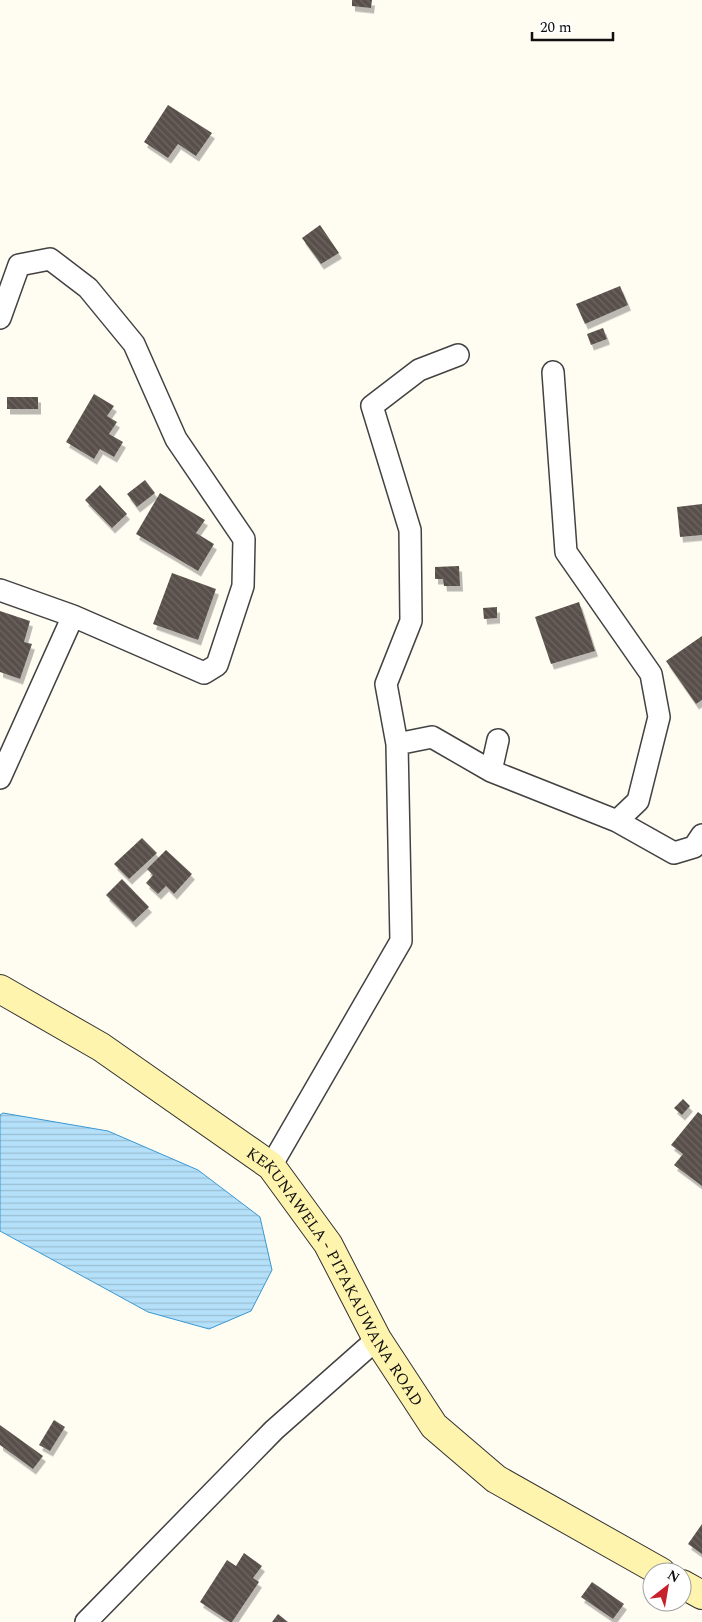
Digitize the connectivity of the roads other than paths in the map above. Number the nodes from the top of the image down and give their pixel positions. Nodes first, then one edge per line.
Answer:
1 (0, 318) edge
2 (458, 355) dead end
3 (553, 372) dead end
4 (0, 590) edge
5 (73, 616) junction
6 (498, 740) dead end
7 (397, 744) junction
8 (491, 771) junction
9 (0, 778) edge
10 (618, 821) junction
11 (702, 835) edge
12 (0, 989) edge
13 (271, 1166) junction
14 (377, 1339) junction
15 (643, 1562) edge
16 (86, 1622) edge

1 - 5 street
2 - 7 street
3 - 10 street
4 - 5 street
5 - 9 street
6 - 8 street
7 - 8 street
7 - 13 street
8 - 10 street
10 - 11 street
12 - 13 street, KEKUNAWELA - PITAKAUWANA ROAD
13 - 14 street, KEKUNAWELA - PITAKAUWANA ROAD
14 - 15 street, KEKUNAWELA - PITAKAUWANA ROAD
14 - 16 street

